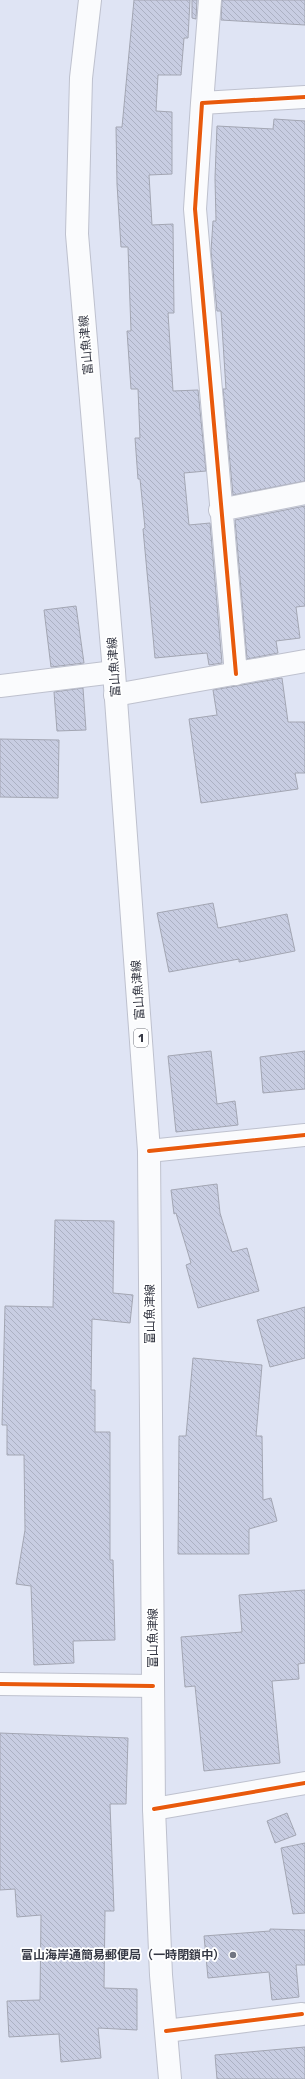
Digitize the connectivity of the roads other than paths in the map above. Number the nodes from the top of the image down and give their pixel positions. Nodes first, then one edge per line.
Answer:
1 (90, 0) edge
2 (210, 0) edge
3 (305, 97) edge
4 (202, 103) junction
5 (305, 493) edge
6 (220, 510) junction
7 (305, 661) edge
8 (114, 672) junction
9 (236, 674) junction
10 (0, 686) edge
11 (115, 695) junction
12 (305, 1135) edge
13 (149, 1151) junction
14 (0, 1684) edge
15 (153, 1686) junction
16 (305, 1783) edge
17 (154, 1809) junction
18 (302, 2014) dead end
19 (166, 2031) junction
20 (170, 2079) edge

1 - 8 main road, 富山魚津線 / 1
2 - 4 main road
3 - 4 main road
4 - 6 main road
5 - 6 main road
6 - 9 main road
7 - 9 main road
8 - 10 main road
8 - 11 main road, 富山魚津線 / 1
9 - 11 main road
11 - 13 main road, 富山魚津線 / 1
12 - 13 main road
13 - 15 main road, 富山魚津線 / 1
14 - 15 main road
15 - 17 main road, 富山魚津線 / 1
16 - 17 main road
17 - 19 main road, 富山魚津線 / 1
18 - 19 main road
19 - 20 main road, 富山魚津線 / 1

